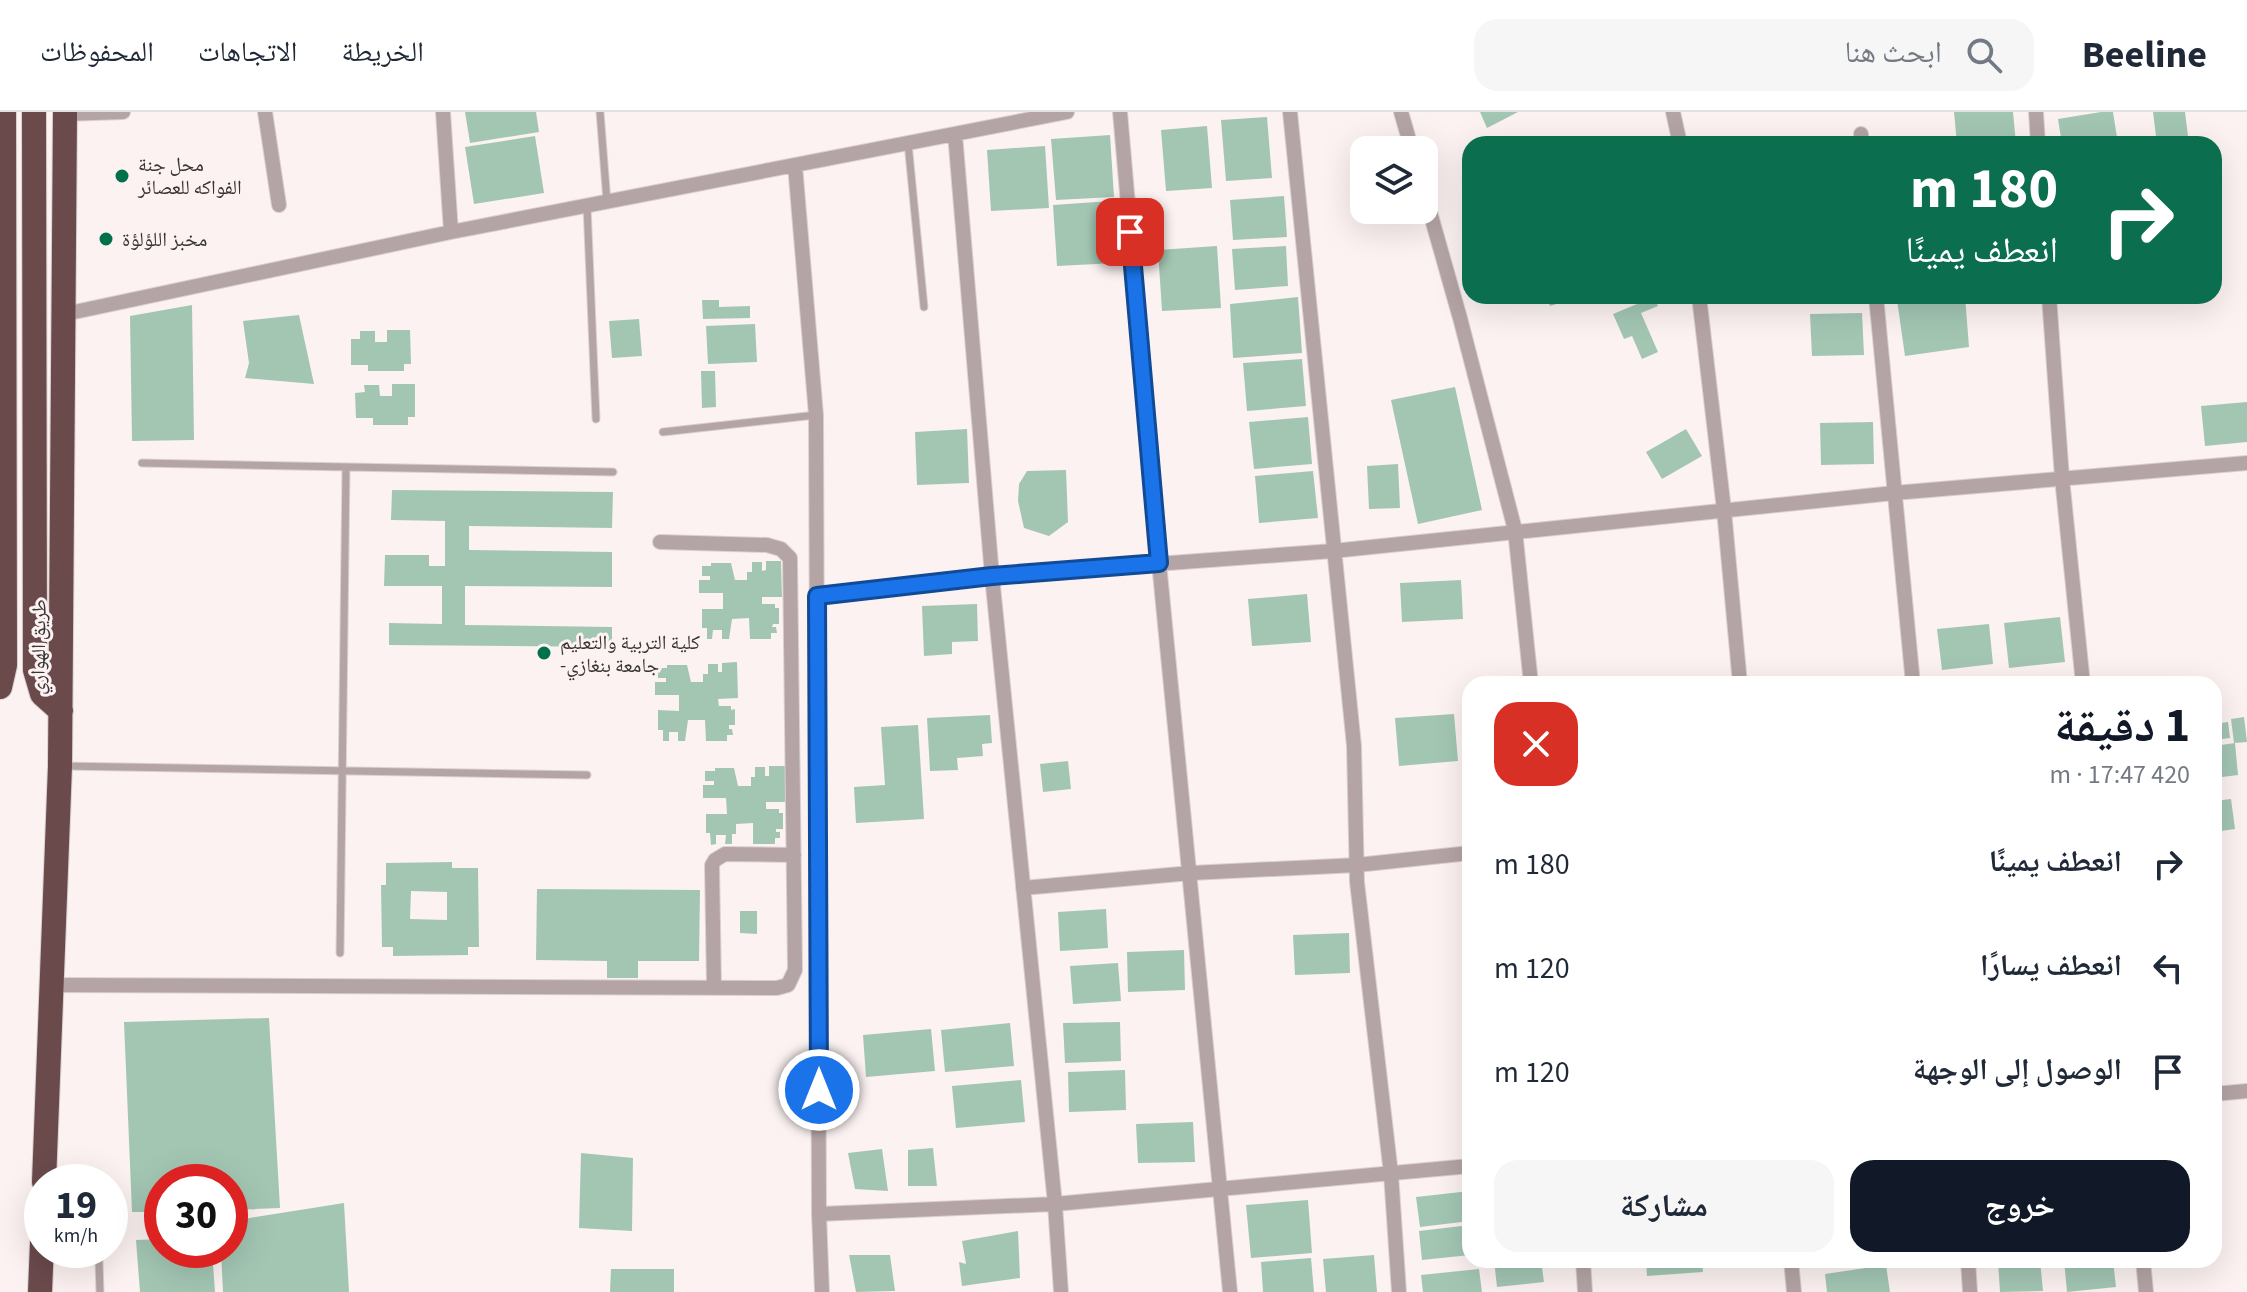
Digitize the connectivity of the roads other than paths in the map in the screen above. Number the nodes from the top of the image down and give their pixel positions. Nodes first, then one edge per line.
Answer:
1 (4, 112) edge
2 (34, 112) edge
3 (123, 112) edge
4 (265, 112) edge
5 (443, 112) edge
6 (600, 112) edge
7 (1067, 112) edge
8 (1120, 112) edge
9 (1290, 112) edge
10 (1401, 112) edge
11 (1673, 112) edge
12 (2036, 112) edge
13 (65, 113) edge
14 (955, 134) junction
15 (1408, 136) edge
16 (1678, 136) edge
17 (2038, 136) edge
18 (908, 143) junction
19 (795, 165) junction
20 (607, 202) junction
21 (279, 205) dead end
22 (587, 206) junction
23 (1433, 224) edge
24 (451, 232) junction
25 (1700, 304) edge
26 (1877, 304) edge
27 (2050, 304) edge
28 (924, 307) dead end
29 (65, 314) junction
30 (816, 415) junction
31 (596, 419) dead end
32 (663, 432) dead end
33 (142, 463) dead end
34 (2247, 463) edge
35 (346, 467) junction
36 (613, 472) dead end
37 (2062, 478) junction
38 (1894, 493) junction
39 (1724, 510) junction
40 (1515, 530) junction
41 (660, 542) dead end
42 (1333, 551) junction
43 (1159, 563) junction
44 (992, 576) junction
45 (817, 596) junction
46 (1530, 676) edge
47 (1739, 676) edge
48 (1912, 676) edge
49 (2082, 676) edge
50 (0, 687) edge
51 (61, 711) junction
52 (60, 766) junction
53 (342, 770) junction
54 (587, 775) dead end
55 (1462, 854) edge
56 (794, 855) junction
57 (1357, 865) junction
58 (1191, 873) junction
59 (1023, 888) junction
60 (340, 953) dead end
61 (52, 985) junction
62 (714, 988) junction
63 (2247, 1091) edge
64 (2222, 1093) edge
65 (45, 1164) edge
66 (1462, 1167) edge
67 (1391, 1174) junction
68 (1220, 1190) junction
69 (1055, 1204) junction
70 (819, 1214) junction
71 (41, 1268) edge
72 (99, 1268) edge
73 (1584, 1268) edge
74 (1792, 1268) edge
75 (1968, 1268) edge
76 (2144, 1268) edge
77 (40, 1292) edge
78 (100, 1292) edge
79 (822, 1292) edge
80 (1061, 1292) edge
81 (1230, 1292) edge
82 (1399, 1292) edge
83 (1585, 1292) edge
84 (1794, 1292) edge
85 (1970, 1292) edge
86 (2146, 1292) edge

1 - 50 highway
2 - 51 highway
3 - 13 street
4 - 21 street
5 - 24 street
6 - 20 lane
7 - 14 street
8 - 43 street
9 - 42 street
10 - 15 street
11 - 16 street
12 - 17 street
13 - 29 highway, طريق الهواري
14 - 18 street
14 - 44 street
18 - 19 street
18 - 28 lane
19 - 20 street
19 - 30 street
20 - 22 street
22 - 24 street
22 - 31 lane
23 - 40 street
24 - 29 street
25 - 39 street
26 - 38 street
27 - 37 street
29 - 51 highway, طريق الهواري
30 - 32 lane
30 - 45 street
33 - 35 lane
34 - 37 street
35 - 36 lane
35 - 53 lane
37 - 38 street
37 - 49 street
38 - 39 street
38 - 48 street
39 - 40 street
39 - 47 street
40 - 42 street
40 - 46 street
41 - 56 street
42 - 43 street
42 - 57 street
43 - 44 street
43 - 58 street
44 - 45 street
44 - 59 street
45 - 70 street
51 - 52 highway, طريق الهواري
52 - 53 lane
52 - 61 highway, طريق الهواري
53 - 54 lane
53 - 60 lane
55 - 57 street
56 - 62 street
56 - 62 street
57 - 58 street
57 - 67 street
58 - 59 street
58 - 68 street
59 - 69 street
61 - 62 street
61 - 65 highway, طريق الهواري
63 - 64 street
66 - 67 street
67 - 68 street
67 - 82 street
68 - 69 street
68 - 81 street
69 - 70 street
69 - 80 street
70 - 79 street
71 - 77 highway
72 - 78 lane
73 - 83 street
74 - 84 street
75 - 85 street
76 - 86 street

